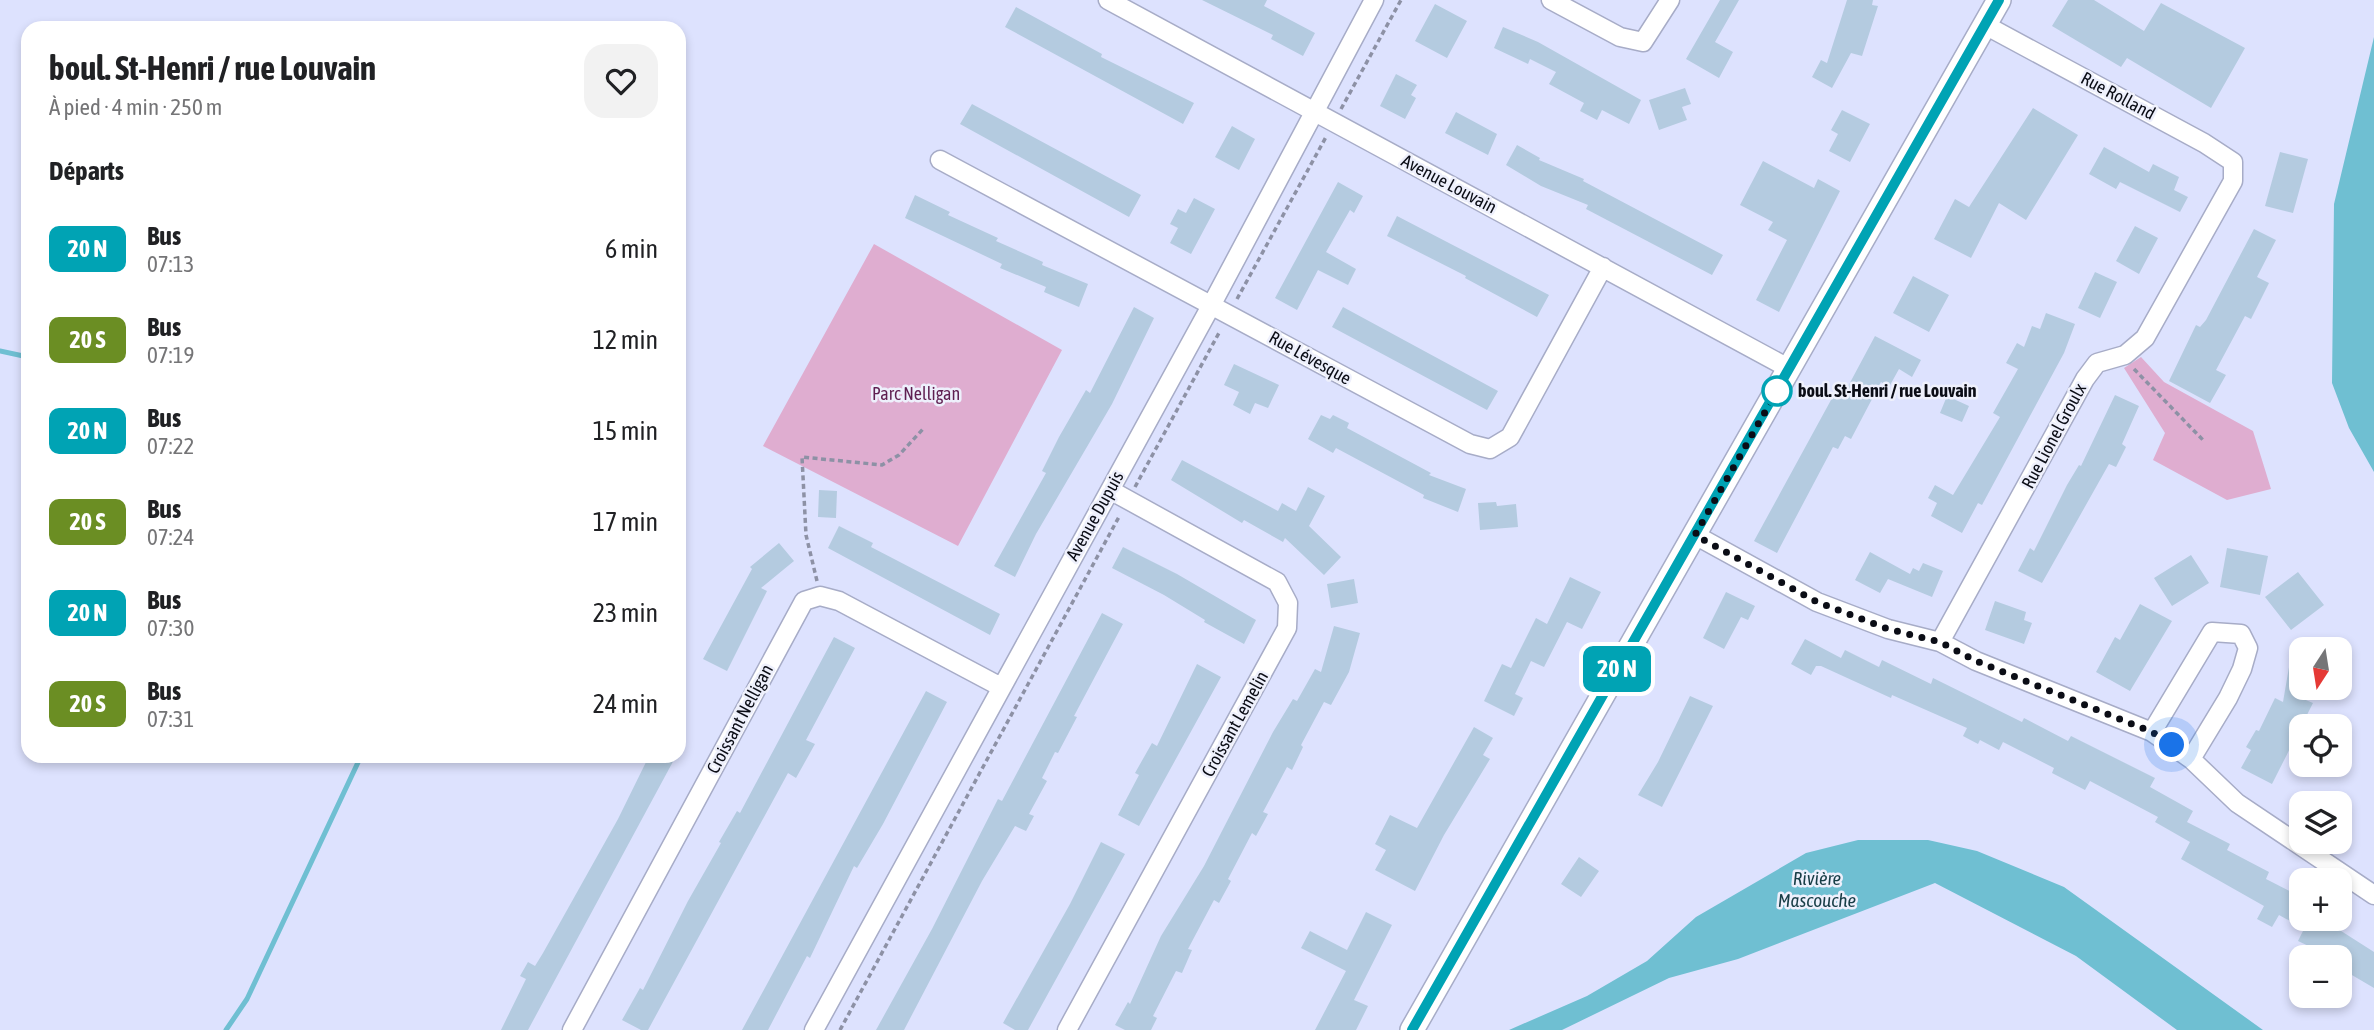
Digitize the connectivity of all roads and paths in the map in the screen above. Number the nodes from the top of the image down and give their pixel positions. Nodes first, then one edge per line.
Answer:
1 (1108, 0) edge
2 (1374, 0) edge
3 (1401, 0) edge
4 (1551, 0) edge
5 (1670, 0) edge
6 (1999, 0) edge
7 (1138, 7) edge
8 (1985, 25) junction
9 (1343, 105) dead end
10 (1314, 112) junction
11 (1326, 136) dead end
12 (940, 160) dead end
13 (2232, 181) joint
14 (1603, 267) junction
15 (1237, 301) dead end
16 (1212, 304) junction
17 (1222, 328) dead end
18 (2125, 355) junction
19 (1790, 369) junction
20 (923, 429) dead end
21 (2203, 440) dead end
22 (1136, 486) dead end
23 (1110, 490) junction
24 (1120, 515) dead end
25 (1695, 535) junction
26 (820, 596) junction
27 (1940, 642) junction
28 (1001, 687) junction
29 (2152, 732) junction
30 (2191, 759) junction
31 (2374, 895) edge
32 (572, 1030) edge
33 (814, 1030) edge
34 (840, 1030) edge
35 (1067, 1030) edge
36 (1412, 1030) edge

1 - 7 street, Avenue Louvain
2 - 10 street, Avenue Dupuis
3 - 9 path
4 - 5 street
6 - 8 main road
7 - 10 street, Avenue Louvain
8 - 13 street, Rue Rolland
8 - 19 main road
10 - 14 street, Avenue Louvain
10 - 16 street, Avenue Dupuis
11 - 15 path
12 - 16 street, Rue Lévesque
13 - 18 street, Rue Lionel Groulx
14 - 16 street, Rue Lévesque
14 - 19 street, Avenue Louvain
16 - 23 street, Avenue Dupuis
17 - 22 path
18 - 21 path
18 - 27 street, Rue Lionel Groulx
19 - 25 main road
20 - 26 path
23 - 28 street, Avenue Dupuis
23 - 35 street, Croissant Lemelin
24 - 34 path
25 - 27 street
25 - 36 main road
26 - 28 street
26 - 32 street, Croissant Nelligan
27 - 29 street
28 - 33 street, Avenue Dupuis
29 - 30 street
29 - 30 street
30 - 31 street

